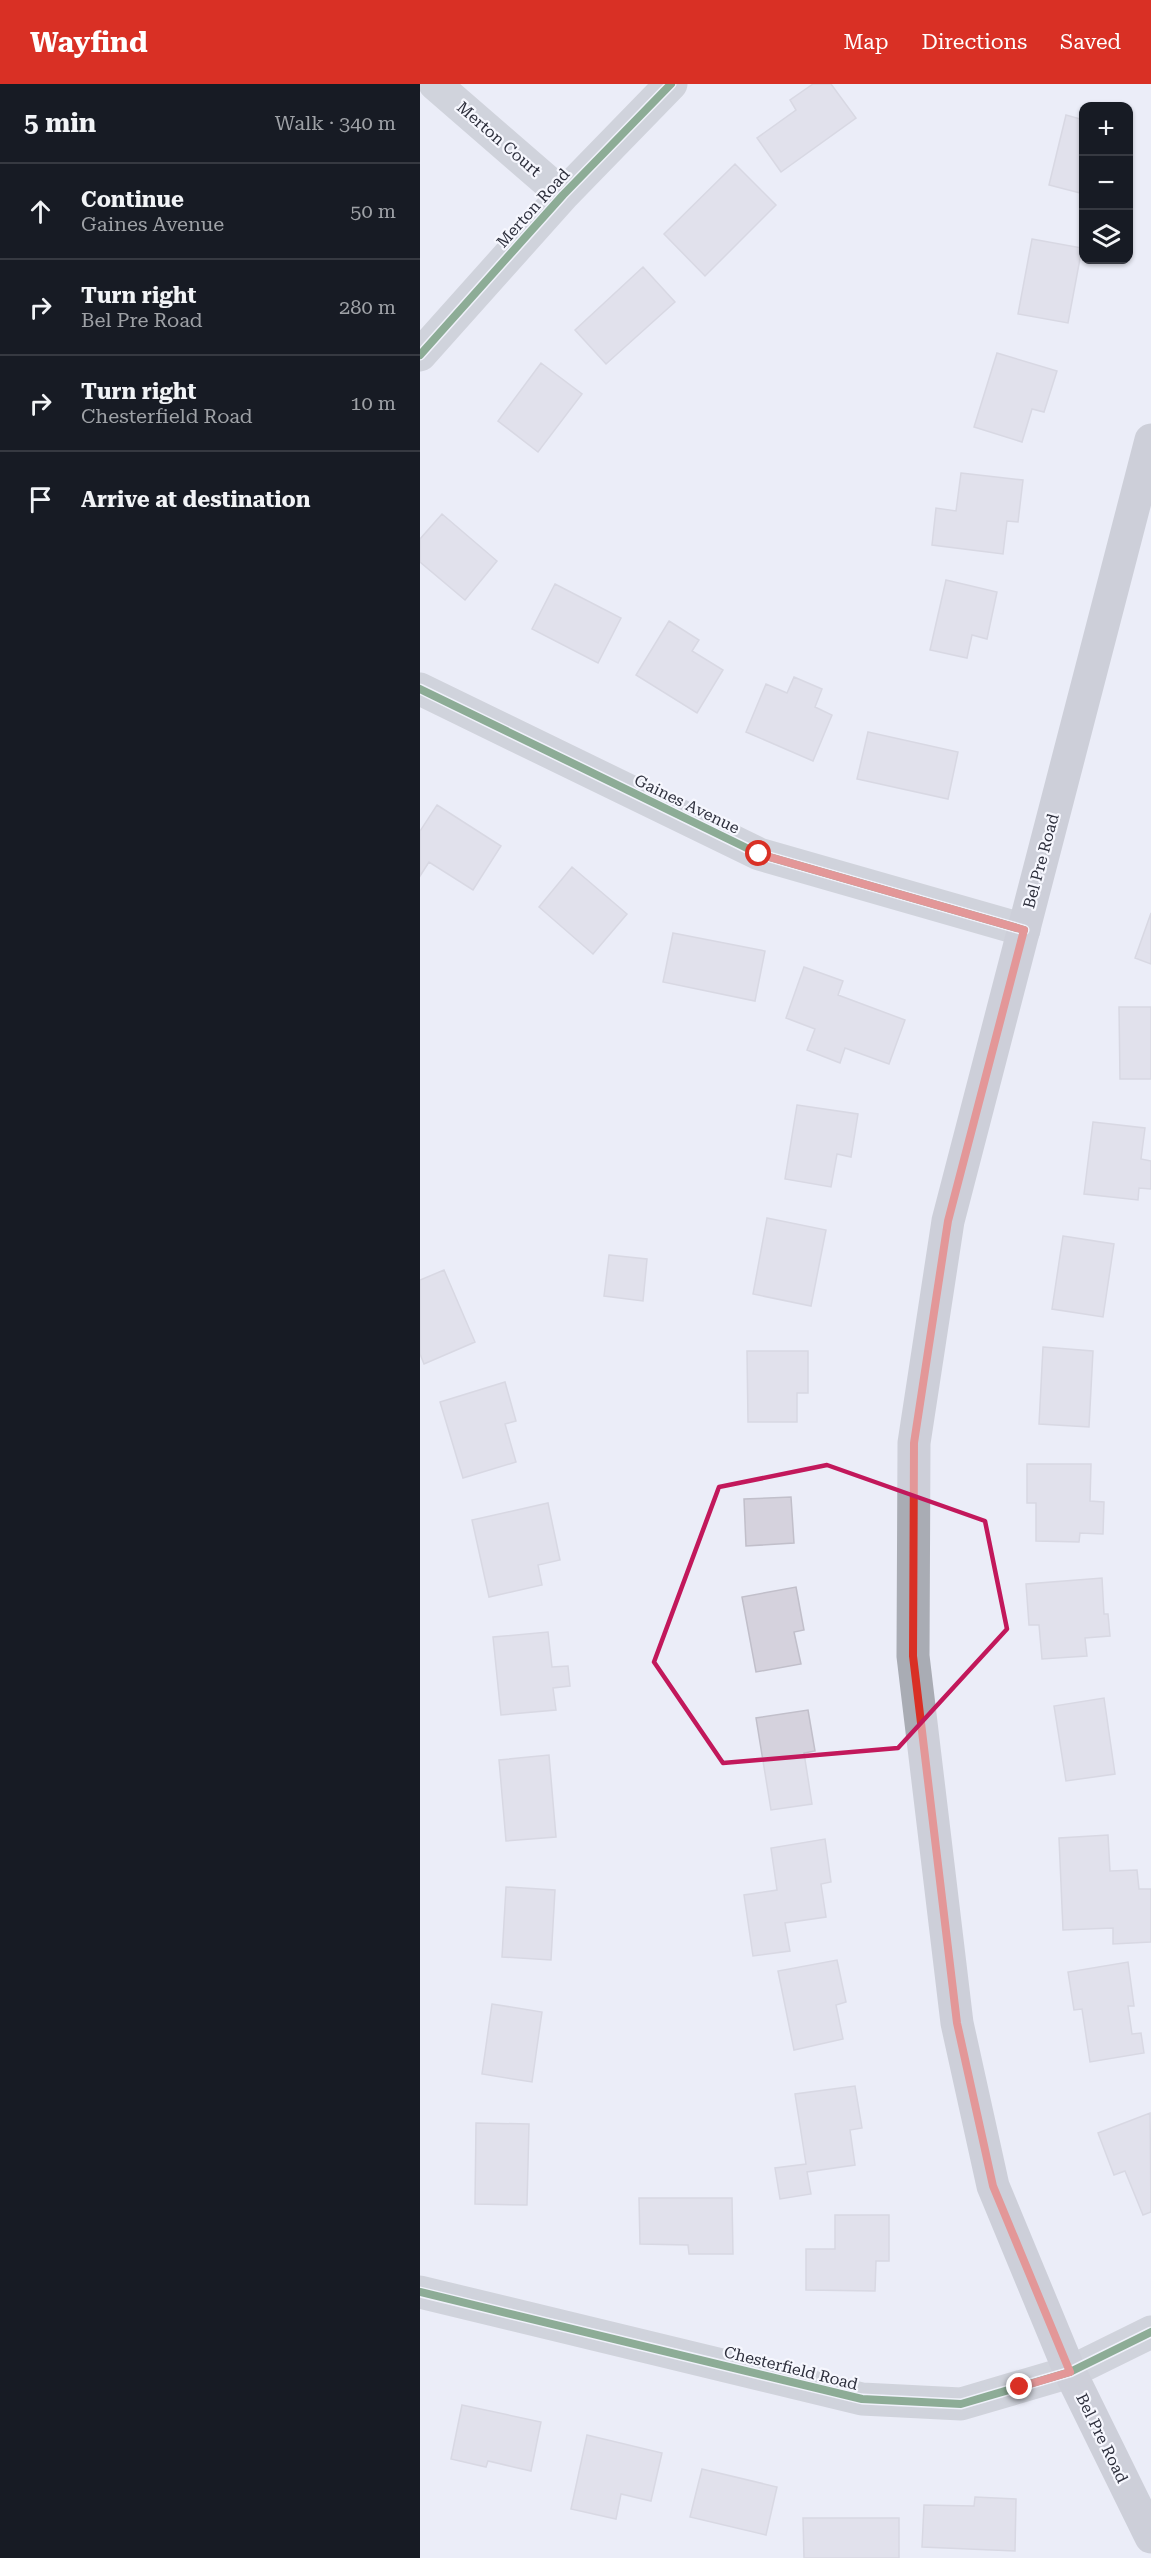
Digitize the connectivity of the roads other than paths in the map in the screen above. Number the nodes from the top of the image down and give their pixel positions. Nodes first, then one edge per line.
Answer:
1 (435, 84) edge
2 (670, 84) edge
3 (563, 195) junction
4 (420, 355) edge
5 (1151, 440) edge
6 (420, 689) edge
7 (1024, 930) junction
8 (420, 2292) edge
9 (1151, 2332) edge
10 (1070, 2372) junction
11 (1151, 2537) edge

1 - 3 street, Merton Court
2 - 3 street, Merton Road
3 - 4 street, Merton Road
5 - 7 main road, Bel Pre Road
6 - 7 street, Gaines Avenue
7 - 10 main road, Bel Pre Road
8 - 10 street, Chesterfield Road
9 - 10 street, Chesterfield Road
10 - 11 main road, Bel Pre Road

